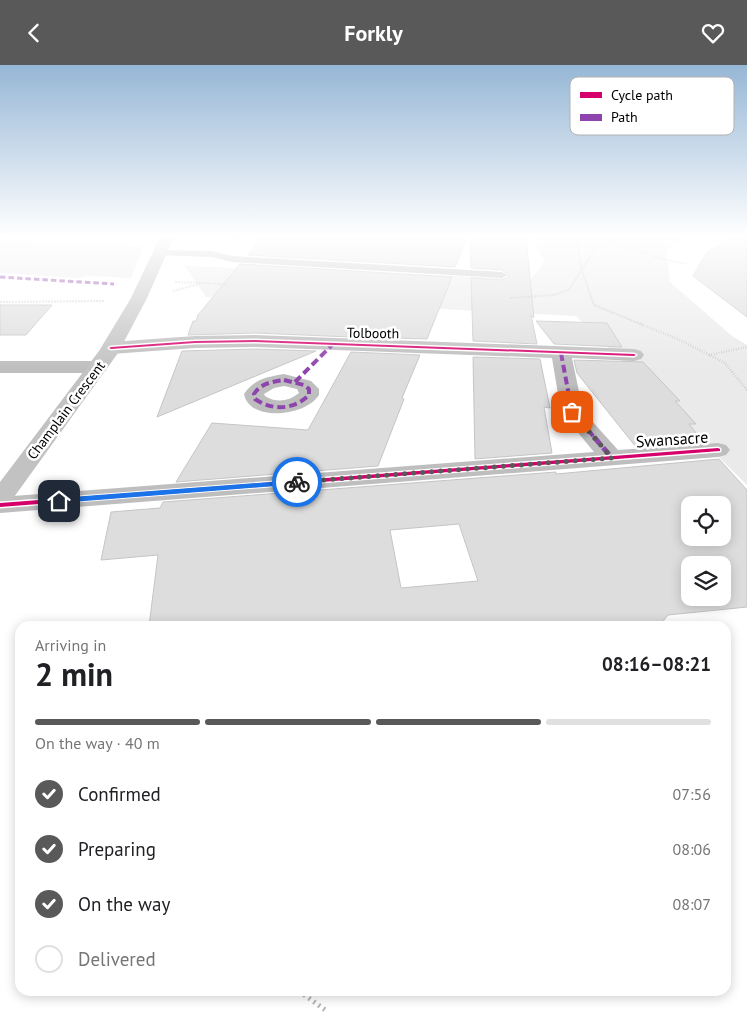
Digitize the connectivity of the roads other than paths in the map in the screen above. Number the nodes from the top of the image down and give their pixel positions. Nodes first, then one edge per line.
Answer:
1 (147, 281) edge
2 (333, 344) junction
3 (111, 348) junction
4 (561, 353) junction
5 (634, 355) dead end
6 (0, 367) edge
7 (98, 367) junction
8 (295, 381) dead end
9 (718, 450) dead end
10 (612, 458) junction
11 (0, 499) edge
12 (0, 505) edge

1 - 3 street, Champlain Crescent
2 - 3 street, Tolbooth
2 - 4 street, Tolbooth
2 - 8 street
3 - 7 street, Champlain Crescent
4 - 5 street, Tolbooth
4 - 10 street
6 - 7 street
7 - 11 street, Champlain Crescent
9 - 10 street, Swansacre
10 - 12 street, Swansacre

